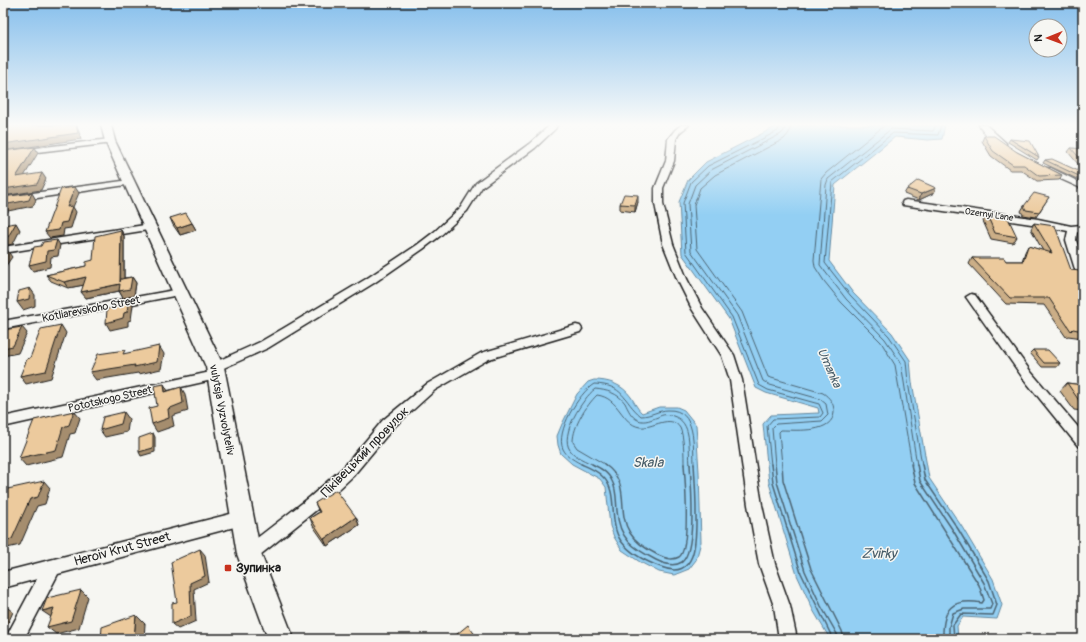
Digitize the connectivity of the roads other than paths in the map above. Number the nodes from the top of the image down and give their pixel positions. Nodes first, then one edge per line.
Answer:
1 (117, 155) edge
2 (520, 155) edge
3 (671, 155) edge
4 (1039, 165) edge
5 (130, 182) junction
6 (1083, 188) edge
7 (3, 200) edge
8 (906, 203) dead end
9 (1083, 225) edge
10 (151, 227) junction
11 (1073, 228) junction
12 (1083, 231) edge
13 (3, 250) edge
14 (1083, 279) edge
15 (180, 292) junction
16 (971, 297) dead end
17 (3, 325) edge
18 (576, 330) dead end
19 (216, 371) junction
20 (3, 422) edge
21 (1083, 442) edge
22 (242, 518) junction
23 (249, 554) junction
24 (52, 568) junction
25 (3, 580) edge
26 (14, 639) edge
27 (280, 639) edge
28 (788, 639) edge

1 - 5 main road, vulytsja Vyzvolyteliv
2 - 19 street, Pototskogo Street
3 - 28 street
4 - 6 street
5 - 7 street
5 - 10 main road, vulytsja Vyzvolyteliv
8 - 11 street, Ozernyi Lane
9 - 11 street
10 - 13 street
10 - 15 main road, vulytsja Vyzvolyteliv
11 - 12 street, Ozernyi Lane
11 - 14 street
15 - 17 street, Kotliarevskoho Street
15 - 19 main road, vulytsja Vyzvolyteliv
16 - 21 street
18 - 23 street, Піківецький провулок
19 - 20 street, Pototskogo Street
19 - 22 main road, vulytsja Vyzvolyteliv
22 - 23 main road, vulytsja Vyzvolyteliv
22 - 24 street, Heroiv Krut Street
23 - 27 main road, vulytsja Vyzvolyteliv
24 - 25 street, Heroiv Krut Street
24 - 26 street

